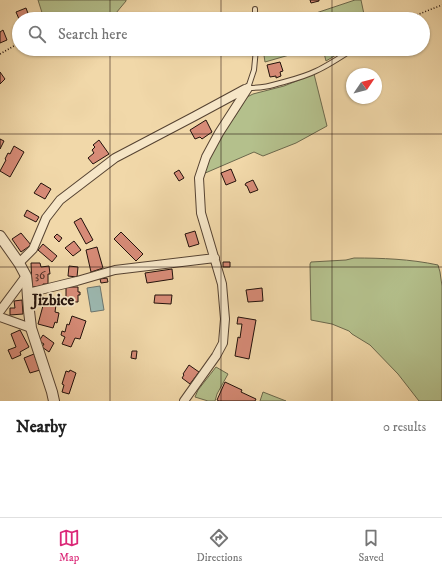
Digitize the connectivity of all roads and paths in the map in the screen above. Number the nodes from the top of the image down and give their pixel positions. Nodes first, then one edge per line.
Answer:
1 (442, 4) edge
2 (255, 9) dead end
3 (255, 12) edge
4 (423, 12) edge
5 (12, 47) edge
6 (0, 54) edge
7 (255, 56) edge
8 (342, 56) edge
9 (248, 88) junction
10 (0, 236) edge
11 (215, 258) junction
12 (20, 263) junction
13 (26, 276) junction
14 (28, 294) junction
15 (0, 311) edge
16 (0, 316) edge
17 (31, 328) junction
18 (54, 401) edge
19 (184, 401) edge

1 - 4 path
2 - 3 lane
5 - 6 path
7 - 9 lane
8 - 9 lane
9 - 11 street
9 - 12 street
10 - 12 street
11 - 14 street
11 - 19 street
12 - 13 street
13 - 14 street
13 - 15 street
14 - 17 street
16 - 17 street
17 - 18 street

